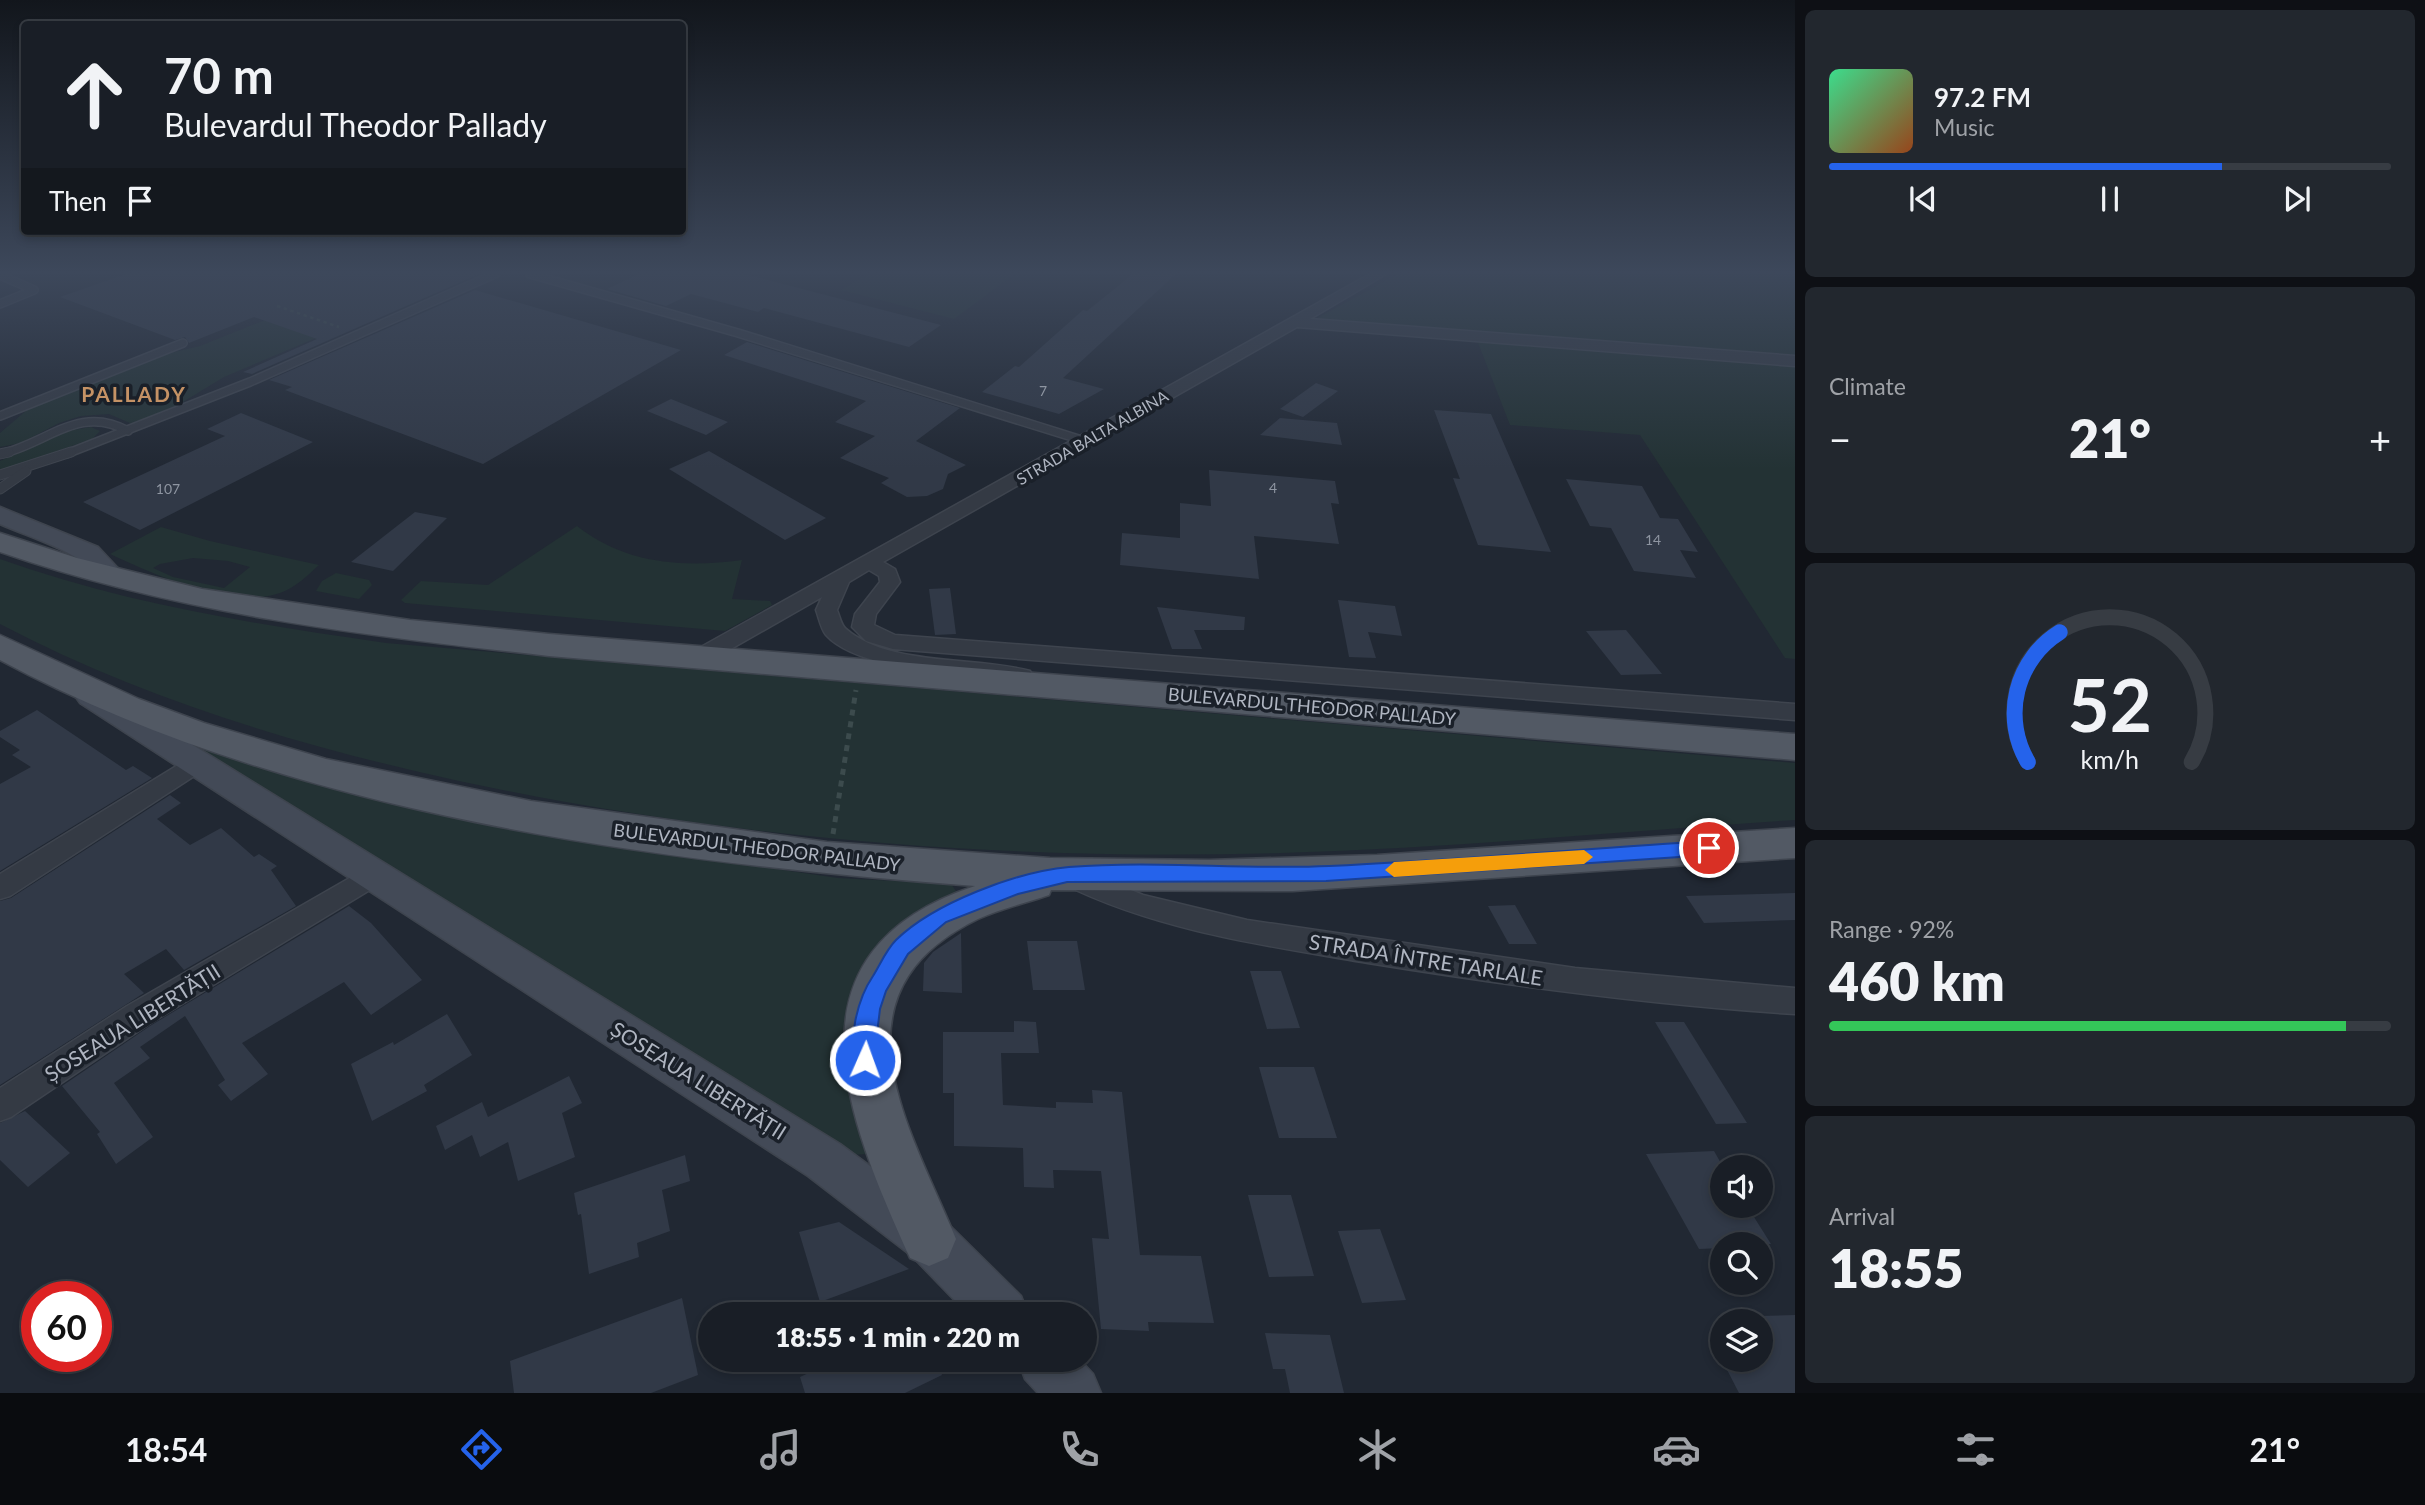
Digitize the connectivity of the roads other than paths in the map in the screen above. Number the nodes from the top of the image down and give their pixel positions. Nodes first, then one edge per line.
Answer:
1 (348, 339) edge
2 (757, 339) edge
3 (1264, 339) edge
4 (1504, 339) edge
5 (183, 343) dead end
6 (1795, 361) edge
7 (0, 416) edge
8 (0, 426) edge
9 (128, 431) junction
10 (1085, 440) junction
11 (0, 454) edge
12 (38, 464) junction
13 (0, 475) edge
14 (0, 489) edge
15 (0, 514) edge
16 (0, 542) edge
17 (871, 563) junction
18 (112, 578) junction
19 (841, 579) junction
20 (0, 646) edge
21 (699, 657) junction
22 (1050, 684) junction
23 (73, 685) junction
24 (1795, 712) edge
25 (1795, 747) edge
26 (196, 763) junction
27 (1795, 843) edge
28 (374, 875) junction
29 (1067, 875) junction
30 (0, 888) edge
31 (1795, 1001) edge
32 (0, 1106) edge
33 (929, 1239) junction
34 (991, 1302) edge
35 (1055, 1372) edge
36 (1074, 1393) edge

1 - 9 lane
2 - 10 lane
3 - 10 street, STRADA BALTA ALBINA
4 - 6 street
5 - 7 lane
7 - 8 lane
9 - 11 lane
9 - 12 lane
10 - 17 street, STRADA BALTA ALBINA
12 - 13 lane
12 - 14 lane
15 - 18 main road
16 - 18 main road, BULEVARDUL THEODOR PALLADY
17 - 19 street, STRADA BALTA ALBINA
17 - 24 street
18 - 21 main road, BULEVARDUL THEODOR PALLADY
19 - 21 street, STRADA BALTA ALBINA
19 - 22 street
20 - 23 main road, BULEVARDUL THEODOR PALLADY
21 - 22 main road, BULEVARDUL THEODOR PALLADY
22 - 25 main road, BULEVARDUL THEODOR PALLADY
23 - 26 main road, ȘOSEAUA LIBERTĂȚII
23 - 29 main road, BULEVARDUL THEODOR PALLADY
26 - 28 main road, ȘOSEAUA LIBERTĂȚII
26 - 30 street
27 - 29 main road, BULEVARDUL THEODOR PALLADY
28 - 32 street, ȘOSEAUA LIBERTĂȚII
28 - 33 main road, ȘOSEAUA LIBERTĂȚII
29 - 31 street, STRADA ÎNTRE TARLALE
29 - 33 main road
33 - 34 main road, ȘOSEAUA LIBERTĂȚII
35 - 36 main road

